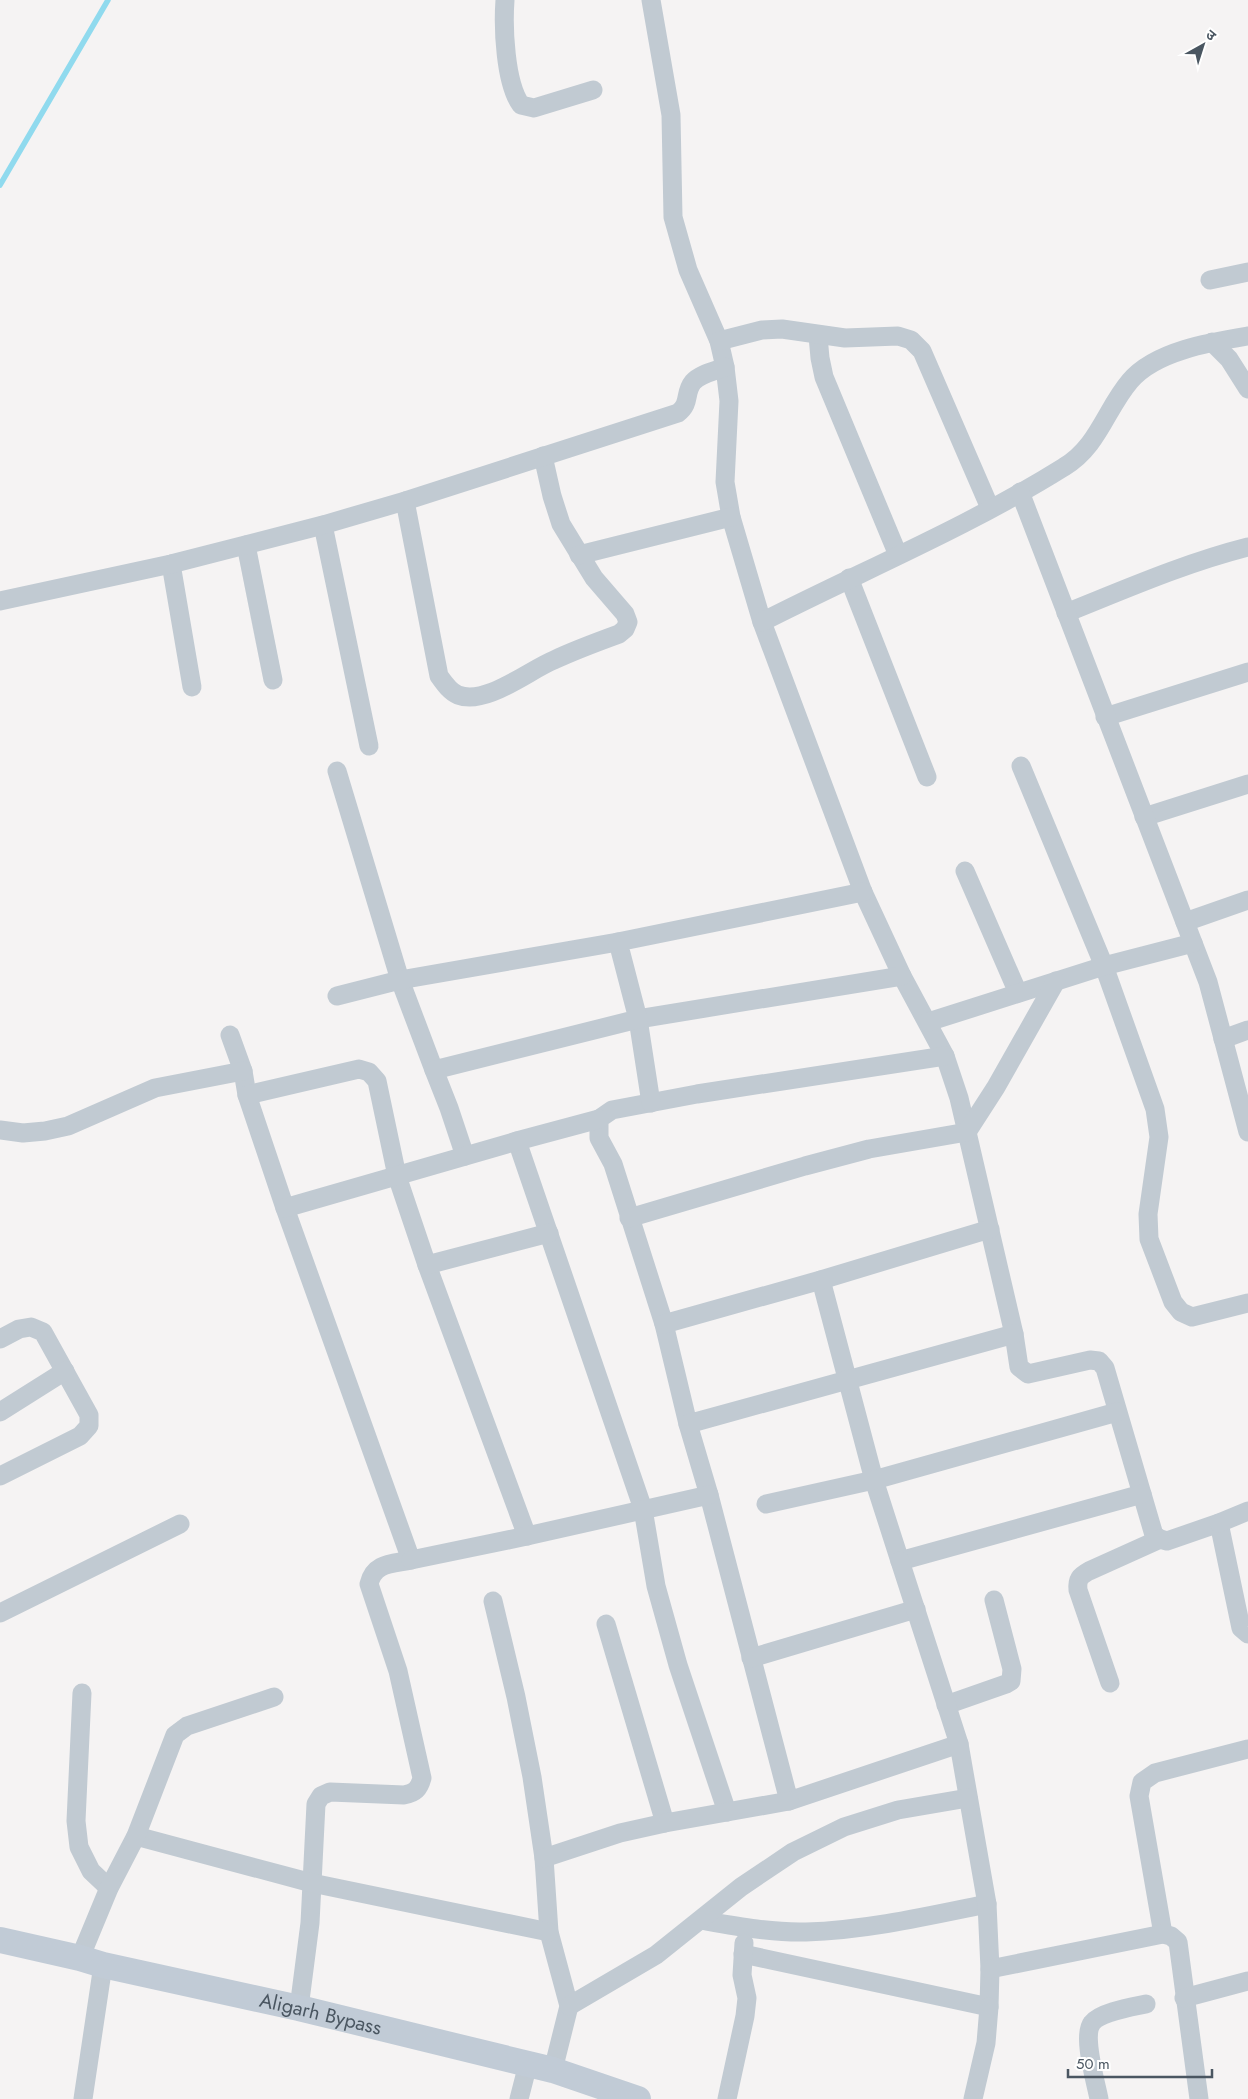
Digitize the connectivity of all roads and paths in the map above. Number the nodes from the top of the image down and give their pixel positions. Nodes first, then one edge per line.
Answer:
1 (505, 0) edge
2 (651, 0) edge
3 (593, 90) dead end
4 (1248, 272) edge
5 (1210, 280) dead end
6 (818, 336) junction
7 (1248, 336) edge
8 (718, 341) junction
9 (1212, 342) junction
10 (725, 367) junction
11 (1248, 389) edge
12 (543, 456) junction
13 (1020, 492) junction
14 (405, 501) junction
15 (990, 508) junction
16 (731, 517) junction
17 (323, 525) junction
18 (246, 545) junction
19 (1248, 547) edge
20 (579, 554) junction
21 (898, 555) junction
22 (170, 564) junction
23 (849, 578) junction
24 (0, 601) edge
25 (1066, 613) junction
26 (762, 622) junction
27 (1248, 672) edge
28 (273, 680) dead end
29 (192, 687) dead end
30 (1105, 717) junction
31 (369, 746) dead end
32 (1021, 766) dead end
33 (337, 771) dead end
34 (927, 777) dead end
35 (1248, 784) edge
36 (1144, 817) junction
37 (965, 871) dead end
38 (864, 892) junction
39 (1248, 900) edge
40 (1185, 922) junction
41 (618, 942) junction
42 (1193, 943) junction
43 (1104, 966) junction
44 (902, 976) junction
45 (400, 980) junction
46 (1056, 981) junction
47 (1018, 993) junction
48 (337, 996) dead end
49 (638, 1019) junction
50 (928, 1022) junction
51 (1248, 1030) edge
52 (230, 1035) dead end
53 (1224, 1039) junction
54 (945, 1056) junction
55 (243, 1070) junction
56 (434, 1070) junction
57 (248, 1095) junction
58 (651, 1103) junction
59 (599, 1119) junction
60 (0, 1130) edge
61 (967, 1132) junction
62 (1248, 1132) edge
63 (517, 1140) junction
64 (464, 1156) junction
65 (397, 1176) junction
66 (285, 1208) junction
67 (629, 1218) junction
68 (990, 1229) junction
69 (549, 1233) junction
70 (427, 1265) junction
71 (821, 1280) junction
72 (1248, 1303) edge
73 (664, 1324) junction
74 (1014, 1334) junction
75 (0, 1339) edge
76 (65, 1371) junction
77 (848, 1379) junction
78 (0, 1412) edge
79 (1117, 1412) junction
80 (688, 1424) junction
81 (0, 1476) edge
82 (874, 1480) junction
83 (1142, 1494) junction
84 (709, 1495) junction
85 (766, 1504) dead end
86 (643, 1509) junction
87 (1248, 1512) edge
88 (180, 1524) dead end
89 (1220, 1524) junction
90 (527, 1536) junction
91 (1160, 1539) junction
92 (412, 1560) junction
93 (900, 1561) junction
94 (994, 1600) dead end
95 (492, 1601) dead end
96 (916, 1609) junction
97 (0, 1613) edge
98 (606, 1624) dead end
99 (1248, 1634) edge
100 (752, 1658) junction
101 (1110, 1683) dead end
102 (82, 1693) dead end
103 (274, 1697) dead end
104 (946, 1705) junction
105 (959, 1744) junction
106 (1248, 1749) edge
107 (968, 1798) junction
108 (789, 1801) junction
109 (727, 1812) junction
110 (664, 1823) junction
111 (136, 1836) junction
112 (544, 1858) junction
113 (312, 1883) junction
114 (109, 1888) junction
115 (987, 1904) junction
116 (701, 1920) junction
117 (745, 1927) junction
118 (549, 1932) junction
119 (1163, 1934) junction
120 (0, 1940) edge
121 (744, 1954) junction
122 (91, 1961) junction
123 (990, 1969) junction
124 (1248, 1981) edge
125 (1184, 1998) junction
126 (1146, 2004) dead end
127 (569, 2006) junction
128 (989, 2006) junction
129 (299, 2008) junction
130 (528, 2064) junction
131 (553, 2070) junction
132 (83, 2099) edge
133 (519, 2099) edge
134 (638, 2099) edge
135 (727, 2099) edge
136 (973, 2099) edge
137 (1099, 2099) edge
138 (1199, 2099) edge

1 - 3 street
2 - 8 street
4 - 5 street
6 - 8 street
6 - 15 street
6 - 21 street
7 - 9 street
8 - 10 street
9 - 11 street
9 - 13 street
10 - 12 street
10 - 16 street
12 - 14 street
12 - 20 street
13 - 15 street
13 - 25 street
14 - 17 street
14 - 20 street
15 - 21 street
16 - 20 street
16 - 26 street
17 - 18 street
17 - 31 street
18 - 22 street
18 - 28 street
19 - 25 street
21 - 23 street
22 - 24 street
22 - 29 street
23 - 26 street
23 - 34 street
25 - 30 street
26 - 38 street
27 - 30 street
30 - 36 street
32 - 43 street
33 - 45 street
35 - 36 street
36 - 40 street
37 - 47 street
38 - 41 street
38 - 44 street
39 - 40 street
40 - 42 street
41 - 45 street
41 - 49 street
42 - 43 street
42 - 53 street
43 - 46 street
43 - 72 street
44 - 49 street
44 - 50 street
45 - 48 street
45 - 56 street
46 - 47 street
46 - 61 street
47 - 50 street
49 - 56 street
49 - 58 street
50 - 54 street
51 - 53 street
52 - 55 street
53 - 62 street
54 - 58 street
54 - 61 street
55 - 57 street
55 - 60 street
56 - 64 street
57 - 65 street
57 - 66 street
58 - 59 street
59 - 63 street
59 - 67 street
61 - 67 street
61 - 68 street
63 - 64 street
63 - 69 street
64 - 65 street
65 - 66 street
65 - 70 street
66 - 92 street
67 - 73 street
68 - 71 street
68 - 74 street
69 - 70 street
69 - 86 street
70 - 90 street
71 - 73 street
71 - 77 street
73 - 80 street
74 - 77 street
74 - 79 street
75 - 76 street
76 - 78 street
76 - 81 street
77 - 80 street
77 - 82 street
79 - 82 street
79 - 83 street
80 - 84 street
82 - 85 street
82 - 93 street
83 - 91 street
83 - 93 street
84 - 86 street
84 - 100 street
86 - 90 street
86 - 109 street
87 - 89 street
88 - 97 street
89 - 91 street
89 - 99 street
90 - 92 street
91 - 101 street
92 - 113 street
93 - 96 street
94 - 104 street
95 - 112 street
96 - 100 street
96 - 104 street
98 - 110 street
100 - 108 street
102 - 114 street
103 - 111 street
104 - 105 street
105 - 107 street
105 - 108 street
106 - 119 street
107 - 115 street
107 - 116 street
108 - 109 street
109 - 110 street
110 - 112 street
111 - 113 street
111 - 114 street
112 - 118 street
113 - 118 street
113 - 129 street
114 - 122 street
115 - 117 street
115 - 123 street
116 - 117 street
116 - 127 street
117 - 121 street
118 - 127 street
119 - 123 street
119 - 125 street
120 - 122 main road, Aligarh Bypass
121 - 128 street
121 - 135 street
122 - 129 main road, Aligarh Bypass
122 - 132 street
123 - 128 street
124 - 125 street
125 - 138 street
126 - 137 street
127 - 131 street
128 - 136 street
129 - 130 main road, Aligarh Bypass
130 - 131 main road, Aligarh Bypass
130 - 133 street
131 - 134 main road, Aligarh Bypass

